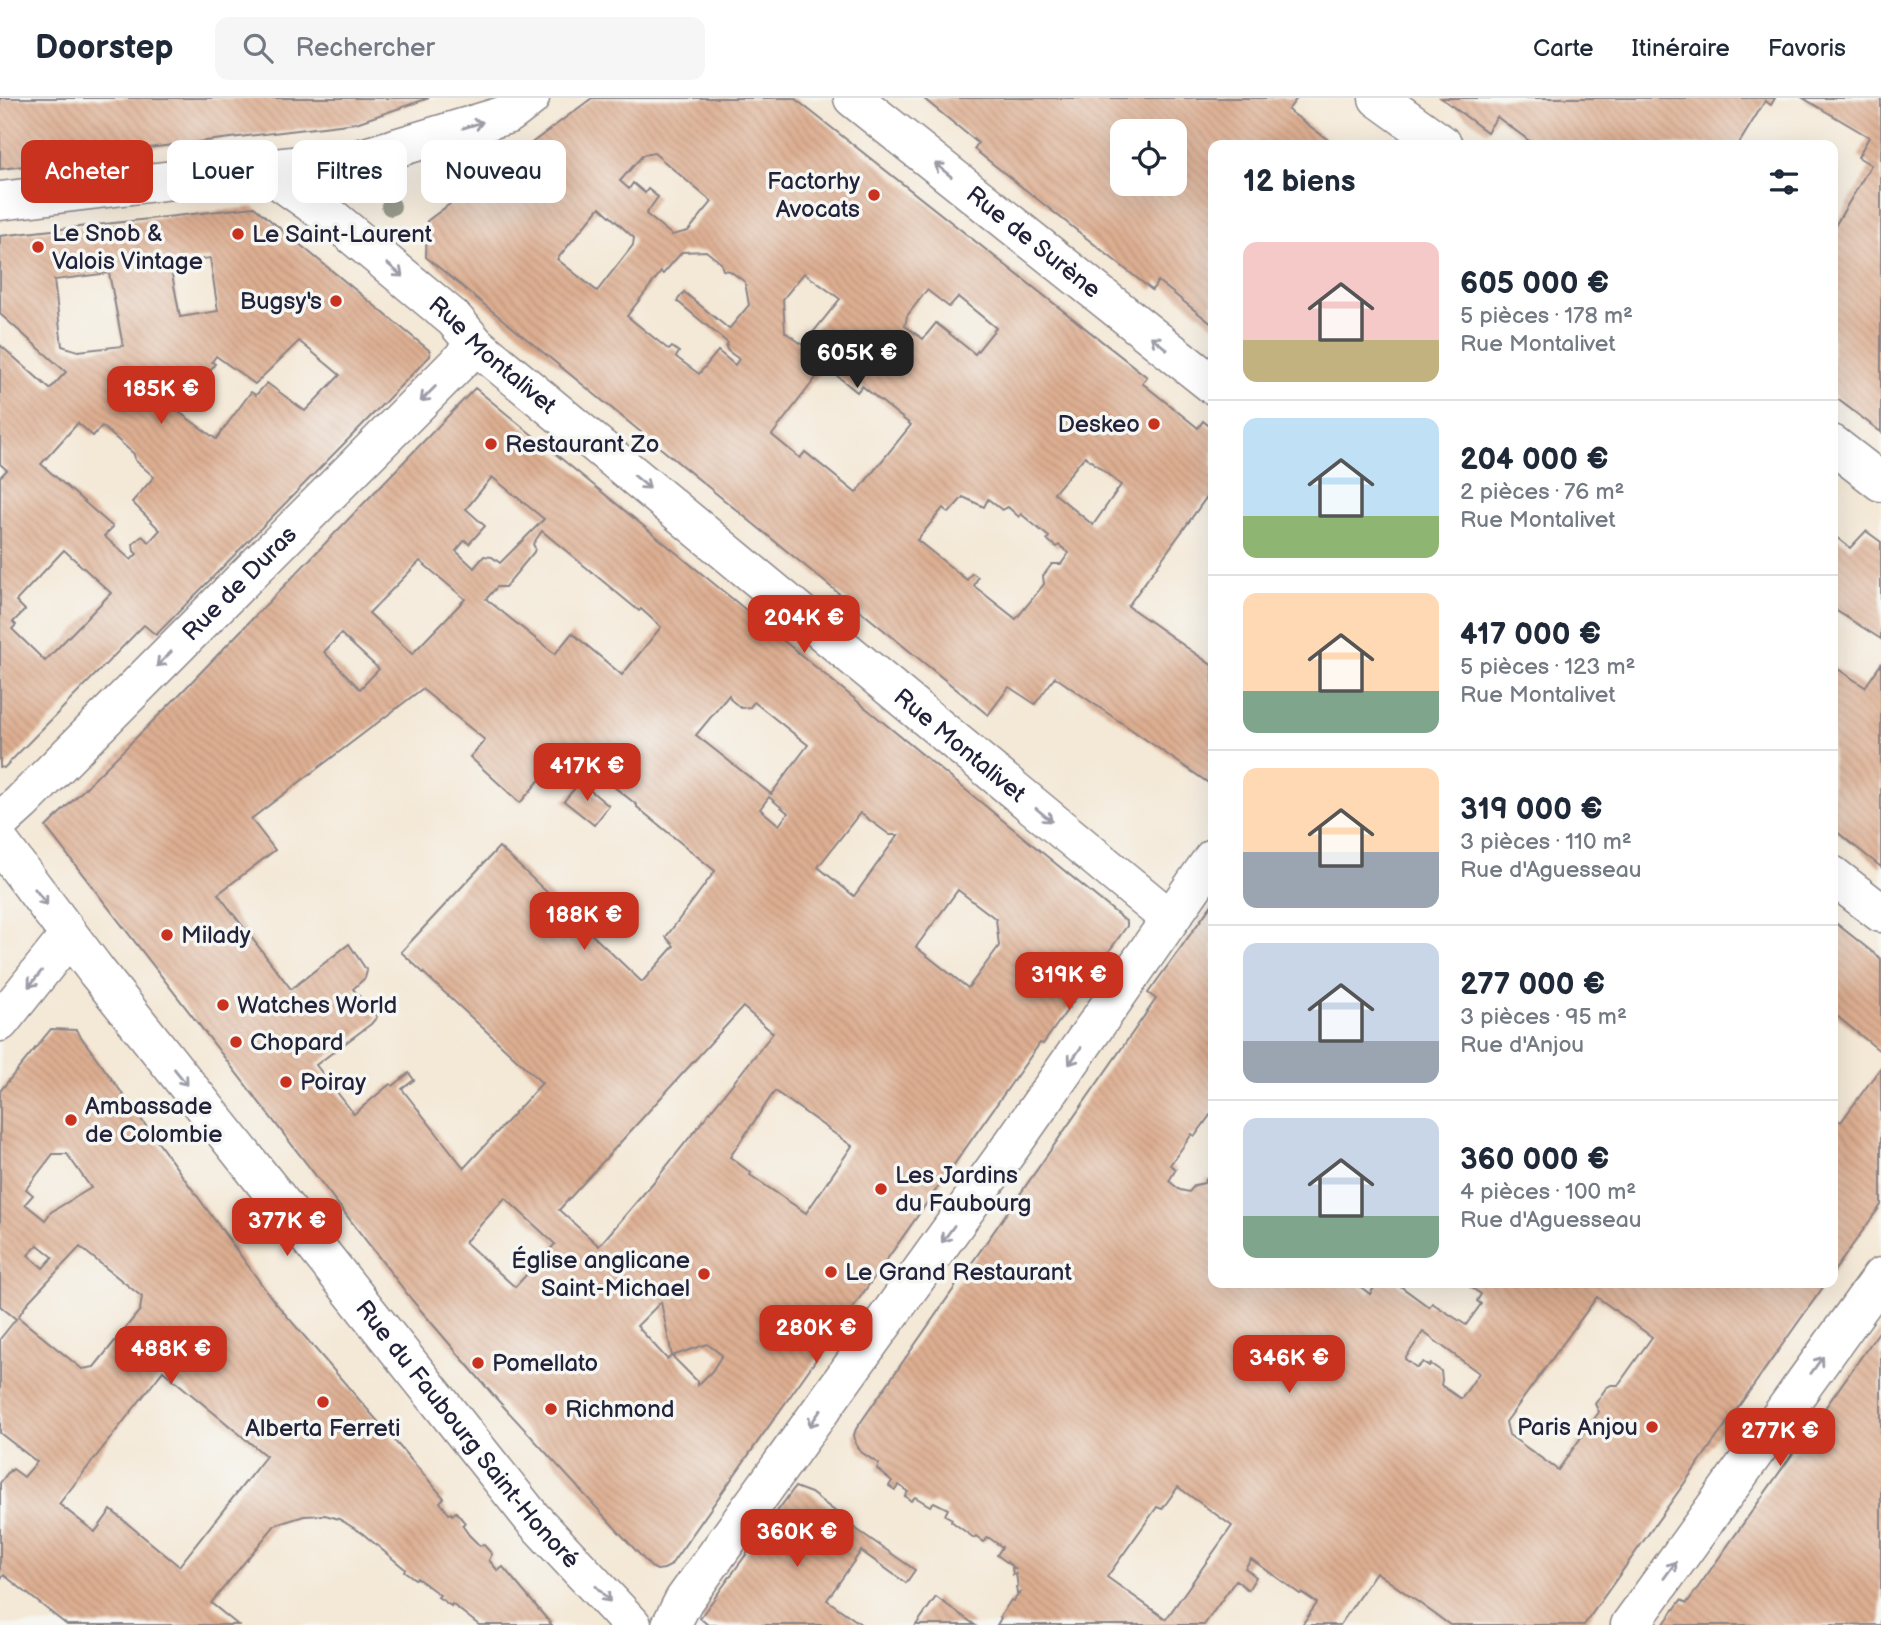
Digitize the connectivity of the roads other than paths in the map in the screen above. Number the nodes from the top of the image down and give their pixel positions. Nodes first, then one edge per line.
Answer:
1 (530, 98) edge
2 (853, 98) edge
3 (1378, 98) edge
4 (1436, 140) edge
5 (278, 167) edge
6 (278, 180) edge
7 (167, 181) edge
8 (0, 201) edge
9 (476, 345) junction
10 (1208, 381) edge
11 (1838, 449) edge
12 (1881, 482) edge
13 (0, 822) edge
14 (0, 843) edge
15 (1208, 865) edge
16 (1838, 880) edge
17 (1881, 913) edge
18 (1170, 919) junction
19 (69, 936) junction
20 (0, 1022) edge
21 (1881, 1277) edge
22 (632, 1625) edge
23 (671, 1625) edge
24 (1630, 1625) edge

5 -> 1 street
10 -> 2 street, Rue de Surène
3 - 4 street
6 -> 9 street, Rue Montalivet
7 - 8 street
9 -> 13 street, Rue de Duras
9 -> 18 street, Rue Montalivet
11 - 12 street
14 -> 19 street, Rue du Faubourg Saint-Honoré
15 - 18 street
16 - 17 street
18 -> 23 street
19 -> 20 street
19 -> 22 street, Rue du Faubourg Saint-Honoré
24 -> 21 street

